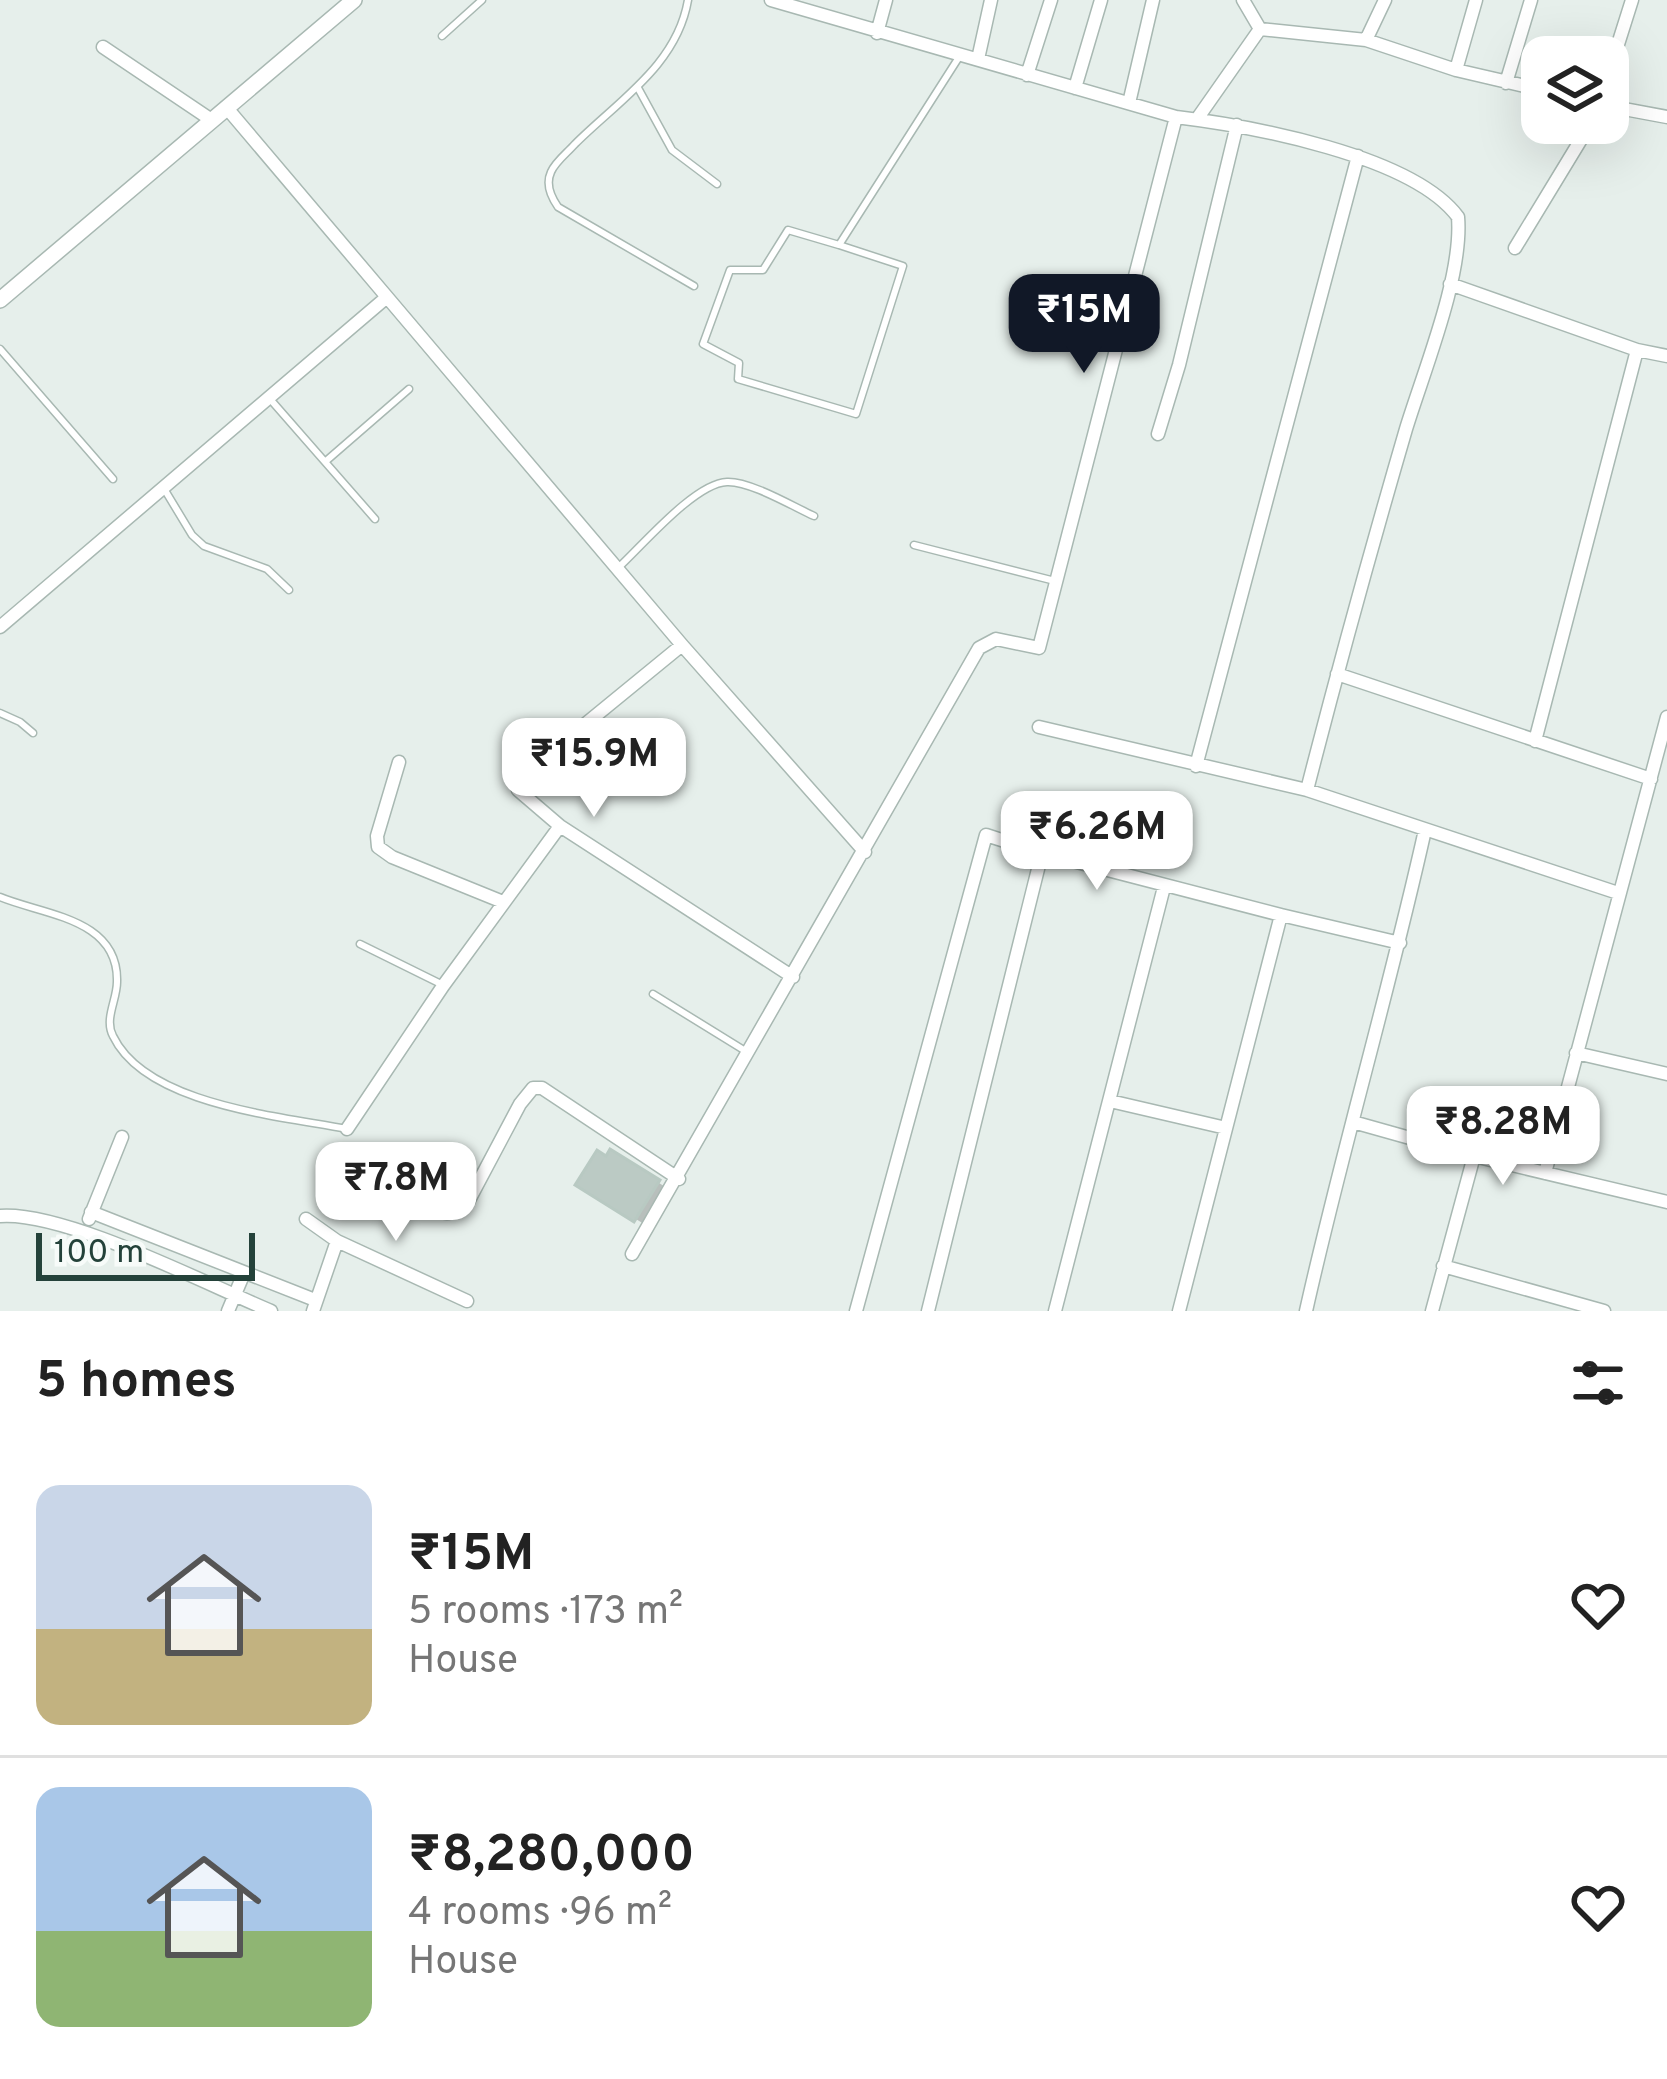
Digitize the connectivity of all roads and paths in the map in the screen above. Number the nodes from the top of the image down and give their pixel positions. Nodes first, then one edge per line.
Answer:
1 (354, 0) edge
2 (482, 0) edge
3 (688, 0) edge
4 (771, 0) edge
5 (835, 0) edge
6 (886, 0) edge
7 (991, 0) edge
8 (1051, 0) edge
9 (1101, 0) edge
10 (1153, 0) edge
11 (1243, 0) edge
12 (1385, 0) edge
13 (1477, 0) edge
14 (1532, 0) edge
15 (1632, 0) edge
16 (830, 17) junction
17 (1260, 29) junction
18 (877, 32) junction
19 (442, 36) dead end
20 (1621, 36) edge
21 (1366, 40) junction
22 (103, 47) dead end
23 (961, 55) junction
24 (978, 59) junction
25 (1456, 70) junction
26 (1027, 75) junction
27 (1506, 83) junction
28 (1521, 86) edge
29 (638, 88) junction
30 (1075, 88) junction
31 (1129, 104) junction
32 (226, 107) junction
33 (1629, 110) edge
34 (1176, 116) junction
35 (1667, 117) edge
36 (210, 119) junction
37 (1197, 119) junction
38 (1237, 125) junction
39 (1578, 144) edge
40 (1358, 156) junction
41 (717, 184) dead end
42 (839, 245) junction
43 (1515, 248) dead end
44 (1450, 284) junction
45 (694, 286) dead end
46 (387, 297) junction
47 (0, 300) edge
48 (0, 349) edge
49 (1637, 350) junction
50 (1667, 356) edge
51 (409, 388) dead end
52 (267, 396) junction
53 (1158, 434) dead end
54 (325, 462) junction
55 (112, 479) dead end
56 (162, 487) junction
57 (814, 516) dead end
58 (375, 519) dead end
59 (914, 545) dead end
60 (618, 568) junction
61 (1055, 580) junction
62 (289, 590) dead end
63 (0, 626) edge
64 (682, 645) junction
65 (1337, 674) junction
66 (0, 713) edge
67 (1667, 717) edge
68 (1040, 728) dead end
69 (32, 733) dead end
70 (1535, 741) junction
71 (399, 762) dead end
72 (1196, 766) junction
73 (1658, 774) edge
74 (1307, 790) junction
75 (560, 826) junction
76 (1424, 830) junction
77 (865, 852) junction
78 (1042, 853) junction
79 (1164, 887) junction
80 (1618, 893) junction
81 (0, 897) edge
82 (503, 902) junction
83 (1282, 915) junction
84 (1400, 943) junction
85 (360, 944) dead end
86 (793, 977) junction
87 (443, 986) junction
88 (653, 994) dead end
89 (1576, 1053) junction
90 (749, 1054) junction
91 (1667, 1074) edge
92 (1110, 1100) junction
93 (1353, 1122) junction
94 (1226, 1128) junction
95 (347, 1129) joint
96 (122, 1137) dead end
97 (1474, 1156) junction
98 (382, 1159) dead end
99 (1545, 1173) junction
100 (679, 1179) junction
101 (1667, 1202) edge
102 (91, 1213) junction
103 (0, 1216) edge
104 (306, 1219) dead end
105 (85, 1233) junction
106 (337, 1241) junction
107 (632, 1254) dead end
108 (1443, 1266) junction
109 (244, 1274) junction
110 (236, 1297) junction
111 (467, 1301) dead end
112 (314, 1305) edge
113 (228, 1311) edge
114 (271, 1311) edge
115 (856, 1311) edge
116 (928, 1311) edge
117 (1055, 1311) edge
118 (1179, 1311) edge
119 (1306, 1311) edge
120 (1432, 1311) edge
121 (1604, 1311) edge

1 - 32 street
2 - 19 lane
3 - 29 lane
4 - 16 street
5 - 16 street
6 - 18 street
7 - 24 street
8 - 26 street
9 - 30 street
10 - 31 street
11 - 17 street
12 - 21 street
13 - 25 street
14 - 27 street
15 - 20 street
16 - 18 street
17 - 21 street
17 - 37 street
18 - 23 street
21 - 25 street
22 - 36 street
23 - 24 street
23 - 42 lane
24 - 26 street
25 - 27 street
26 - 30 street
27 - 28 street
29 - 41 lane
29 - 45 lane
30 - 31 street
31 - 34 street
32 - 36 street
32 - 46 street
33 - 35 street
34 - 37 street
34 - 61 street
36 - 47 street
37 - 38 street
38 - 40 street
38 - 53 street
39 - 43 street
40 - 44 street
40 - 72 street
42 - 42 lane
44 - 49 street
44 - 65 street
46 - 52 street
46 - 60 street
48 - 55 lane
49 - 50 street
49 - 70 street
51 - 54 lane
52 - 54 lane
52 - 56 street
54 - 58 lane
56 - 62 lane
56 - 63 street
57 - 60 lane
59 - 61 lane
60 - 64 street
61 - 77 street
64 - 75 street
64 - 77 street
65 - 70 street
65 - 74 street
66 - 69 lane
67 - 73 street
68 - 72 street
70 - 73 street
71 - 82 street
72 - 74 street
73 - 80 street
74 - 76 street
75 - 82 street
75 - 86 street
76 - 80 street
76 - 84 street
77 - 86 street
78 - 79 street
78 - 115 street
78 - 116 street
79 - 83 street
79 - 92 street
80 - 89 street
81 - 95 lane
82 - 87 street
83 - 84 street
83 - 94 street
84 - 93 street
85 - 87 lane
86 - 90 street
87 - 95 street
88 - 90 lane
89 - 91 street
89 - 99 street
90 - 100 street
92 - 94 street
92 - 117 street
93 - 97 street
93 - 119 street
94 - 118 street
96 - 102 street
97 - 99 street
97 - 108 street
98 - 100 street
99 - 101 street
100 - 107 street
102 - 105 street
102 - 109 street
103 - 105 street
104 - 106 street
105 - 110 street
106 - 111 street
106 - 112 street
108 - 120 street
108 - 121 street
109 - 110 street
109 - 112 street
110 - 113 street
110 - 114 street

